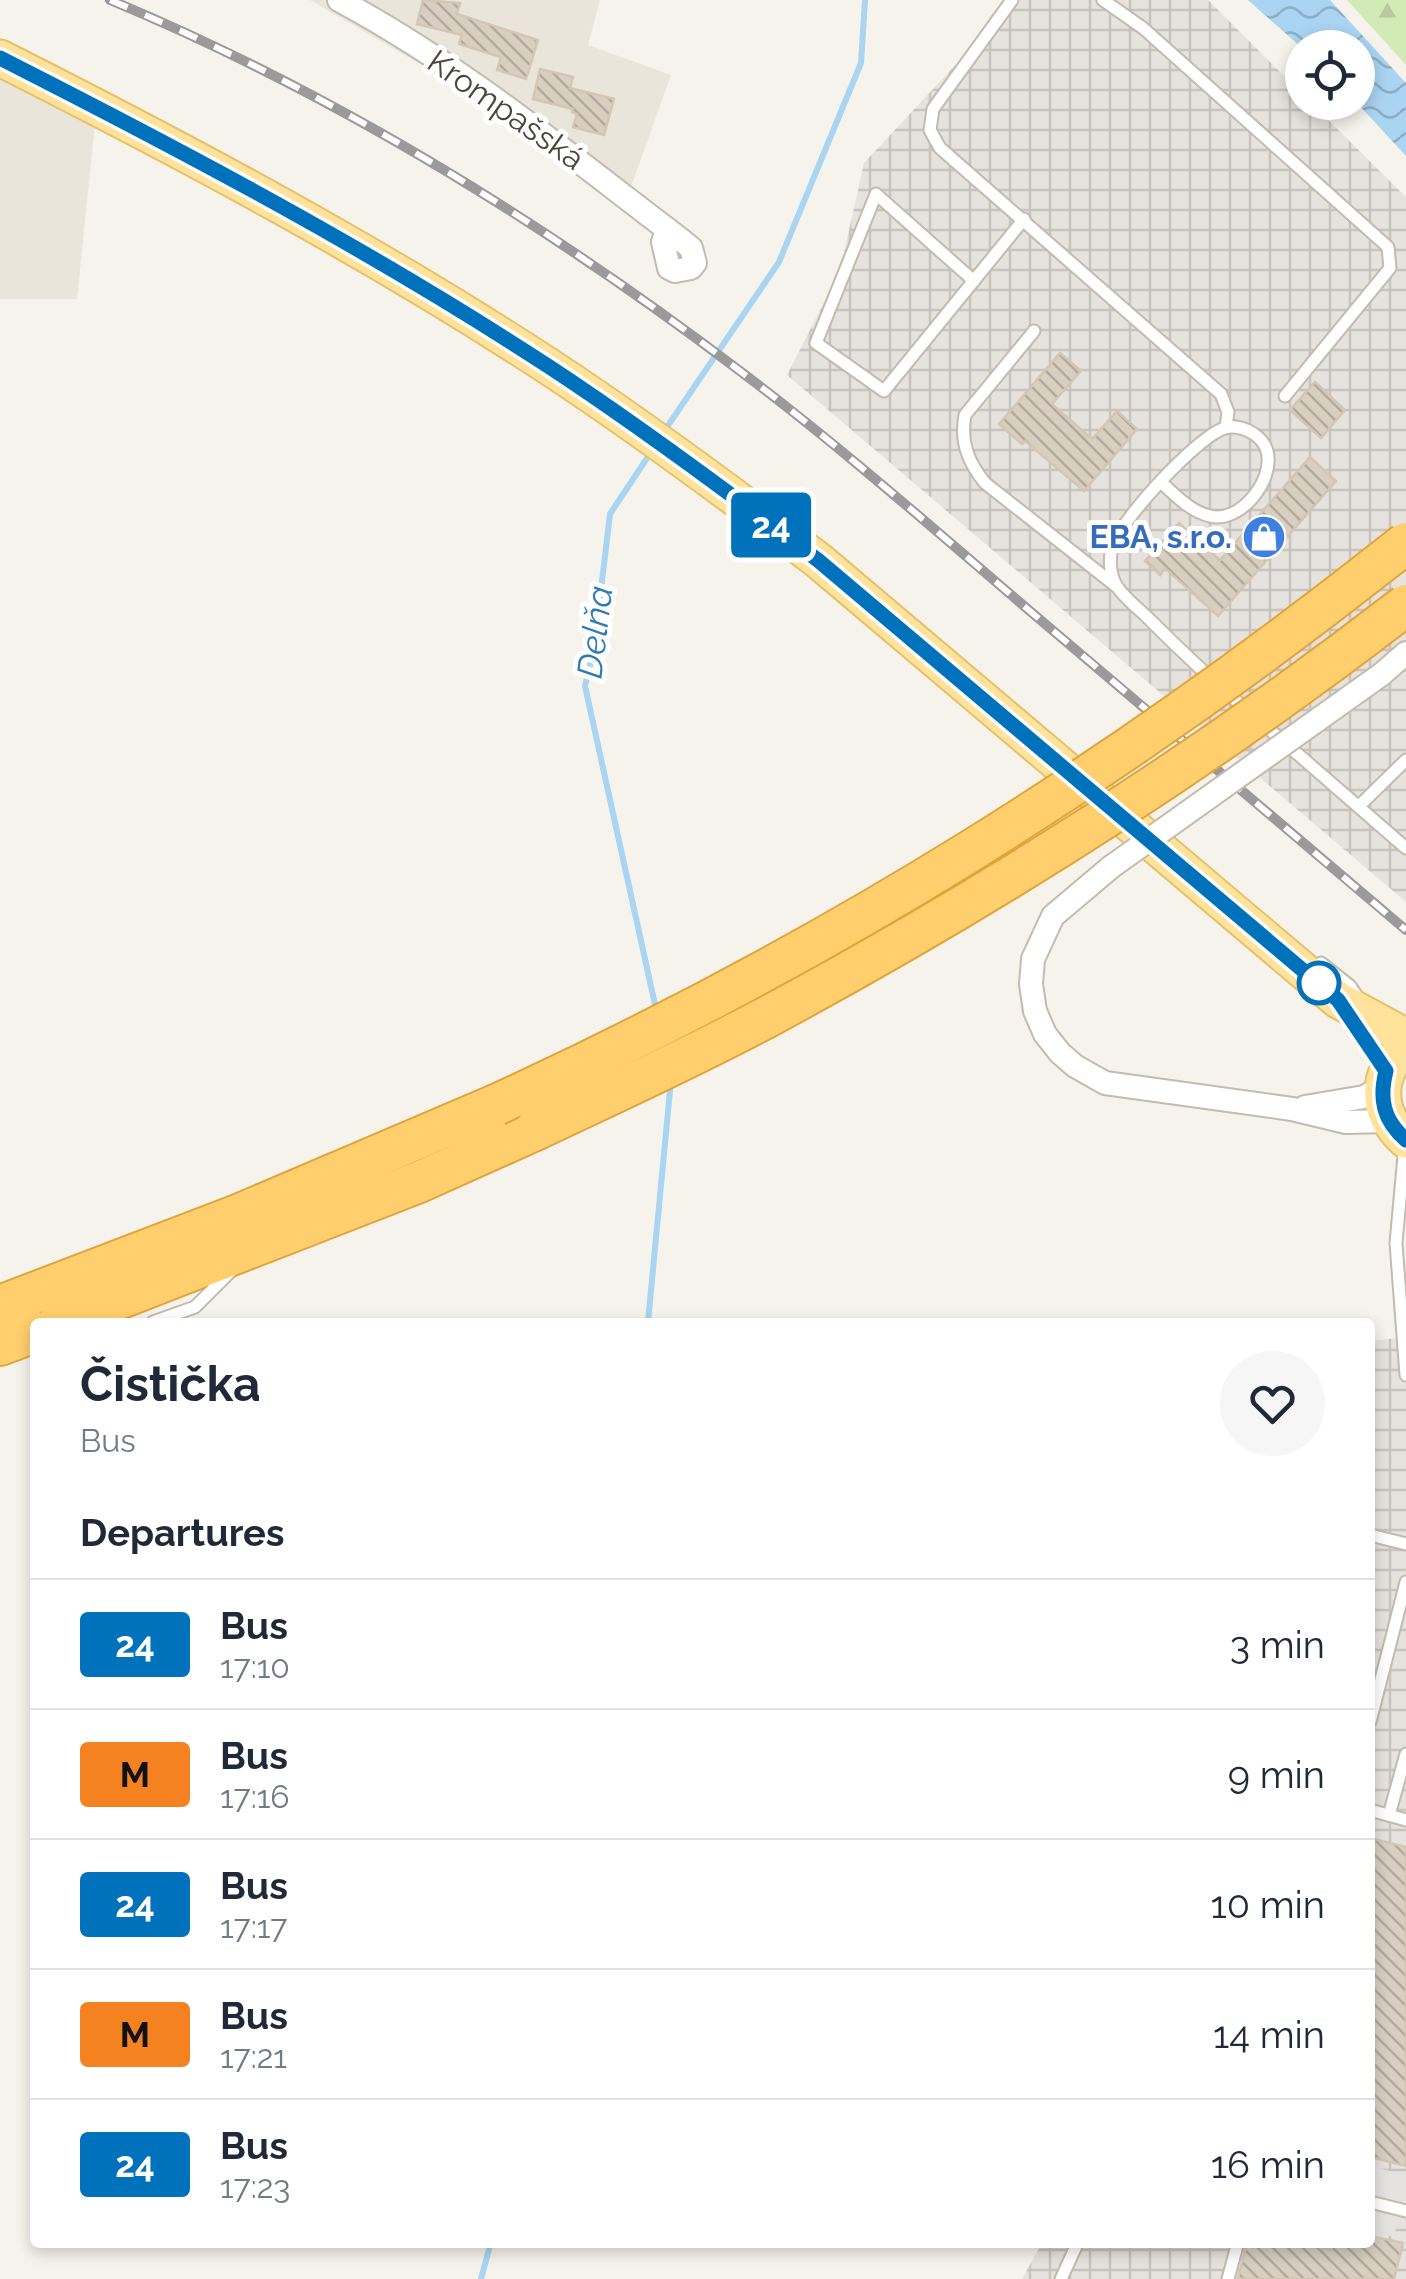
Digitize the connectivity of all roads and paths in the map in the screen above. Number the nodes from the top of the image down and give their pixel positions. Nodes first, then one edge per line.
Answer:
1 (339, 0) edge
2 (1012, 0) edge
3 (1104, 0) edge
4 (0, 58) edge
5 (1024, 219) junction
6 (668, 229) dead end
7 (974, 281) junction
8 (1034, 331) dead end
9 (1285, 396) dead end
10 (1226, 427) junction
11 (1161, 482) junction
12 (1406, 543) edge
13 (1116, 586) junction
14 (1406, 606) edge
15 (1406, 653) edge
16 (1406, 760) edge
17 (1360, 806) junction
18 (1406, 848) edge
19 (1272, 943) junction
20 (1338, 1000) junction
21 (1371, 1018) junction
22 (1406, 1037) edge
23 (1396, 1101) edge
24 (1292, 1109) junction
25 (1403, 1202) edge
26 (254, 1249) junction
27 (46, 1318) edge
28 (56, 1318) edge
29 (163, 1318) edge
30 (1406, 1372) edge
31 (1375, 1536) edge
32 (1406, 1544) edge
33 (1406, 1582) edge
34 (1375, 1703) edge
35 (1406, 1754) edge
36 (1375, 1811) edge
37 (1389, 1815) junction
38 (1406, 1820) edge
39 (1375, 2203) edge
40 (1406, 2211) edge
41 (1075, 2248) edge
42 (1236, 2248) edge
43 (1060, 2279) edge
44 (1228, 2279) edge

1 - 6 street, Krompašská
2 - 5 lane
3 - 9 lane
4 - 19 main road
5 - 7 lane
5 - 10 lane
7 - 7 lane
8 - 13 lane
10 - 11 lane
10 - 11 lane
11 - 13 lane
12 - 27 highway, bridge
13 - 17 lane
14 - 26 highway, bridge
15 - 24 street, bridge
16 - 17 lane
17 - 18 lane
19 - 20 main road
19 - 21 lane
20 - 21 main road
20 - 23 main road
21 - 22 main road
23 - 24 street
23 - 24 street
23 - 25 lane
25 - 30 lane
26 - 28 highway
26 - 29 lane
31 - 32 lane
33 - 34 lane
35 - 37 lane
36 - 37 lane
37 - 38 lane
39 - 40 lane
41 - 43 lane
42 - 44 lane

